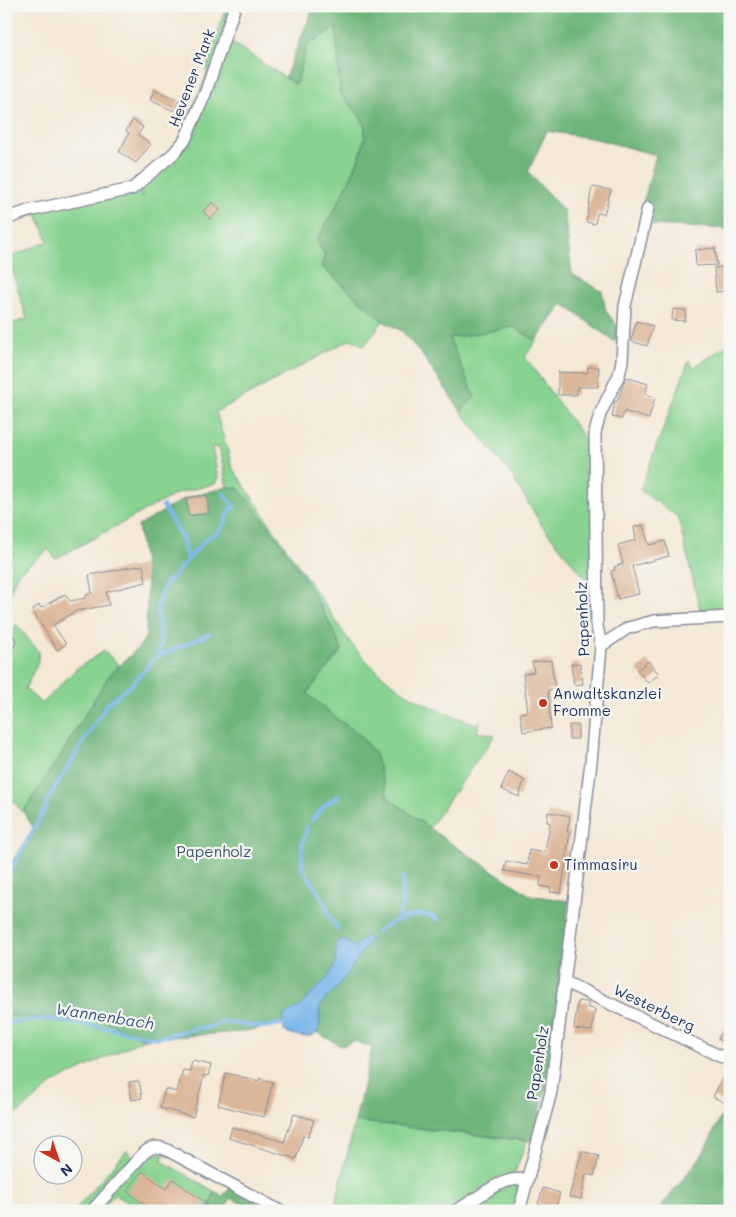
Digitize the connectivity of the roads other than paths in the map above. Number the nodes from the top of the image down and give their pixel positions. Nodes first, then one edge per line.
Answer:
1 (235, 6) edge
2 (648, 208) dead end
3 (6, 219) edge
4 (730, 617) edge
5 (601, 646) junction
6 (565, 982) junction
7 (730, 1061) edge
8 (527, 1180) junction
9 (92, 1211) edge
10 (280, 1211) edge
11 (455, 1211) edge
12 (519, 1211) edge

1 - 3 street, Hevener Mark
2 - 5 street, Papenholz
4 - 5 street
5 - 6 street, Papenholz
6 - 7 street, Westerberg
6 - 8 street, Papenholz
8 - 11 street
8 - 12 street, Papenholz
9 - 10 street

